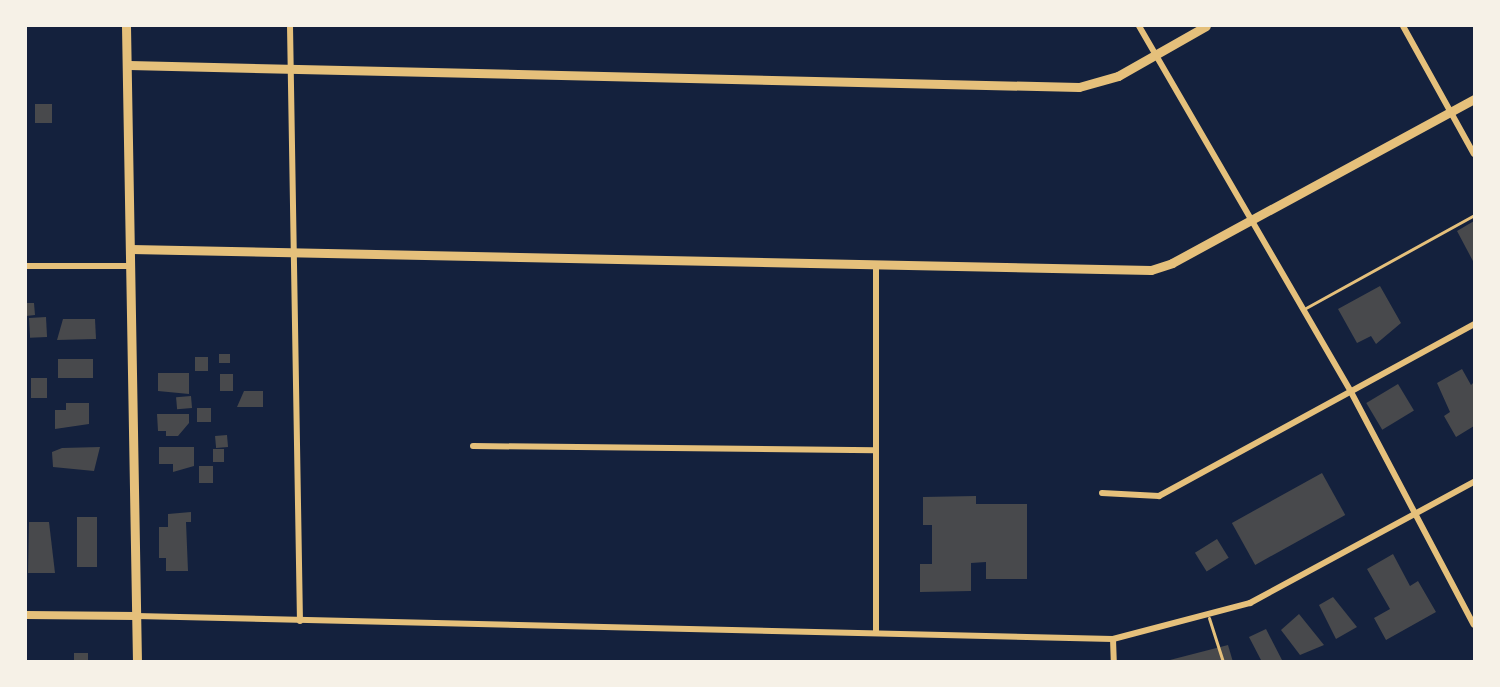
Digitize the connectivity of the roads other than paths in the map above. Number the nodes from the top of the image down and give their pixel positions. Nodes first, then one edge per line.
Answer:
1 (126, 26) edge
2 (131, 26) edge
3 (290, 26) edge
4 (1139, 26) edge
5 (1206, 26) edge
6 (1403, 26) edge
7 (1155, 55) junction
8 (129, 65) junction
9 (290, 68) junction
10 (1474, 99) edge
11 (1451, 112) junction
12 (1474, 154) edge
13 (1474, 215) edge
14 (1253, 220) junction
15 (131, 249) junction
16 (295, 253) junction
17 (876, 265) junction
18 (26, 266) edge
19 (131, 266) junction
20 (1304, 309) junction
21 (1474, 324) edge
22 (1351, 392) junction
23 (473, 446) dead end
24 (875, 450) junction
25 (1474, 482) edge
26 (1102, 493) dead end
27 (1416, 514) junction
28 (26, 615) edge
29 (136, 616) junction
30 (1209, 618) junction
31 (300, 621) junction
32 (1474, 625) edge
33 (876, 631) junction
34 (1113, 639) junction
35 (137, 662) edge
36 (1113, 662) edge
37 (1223, 662) edge

1 - 8 main road
2 - 8 main road
3 - 9 street
4 - 7 street
5 - 7 main road
6 - 11 street
7 - 9 main road
7 - 14 street
8 - 9 main road
8 - 15 main road
9 - 16 street
10 - 11 main road
11 - 12 street
11 - 14 main road
13 - 20 lane
14 - 17 main road
14 - 20 street
15 - 16 main road
15 - 19 main road
16 - 17 main road
16 - 31 street
17 - 24 street
18 - 19 street
19 - 29 main road
20 - 22 street
21 - 22 street
22 - 26 street
22 - 27 street
23 - 24 street
24 - 33 street
25 - 27 street
27 - 30 street
27 - 32 street
28 - 29 street
29 - 31 street
29 - 35 main road
30 - 34 street
30 - 37 lane
31 - 33 street
33 - 34 street
34 - 36 street

